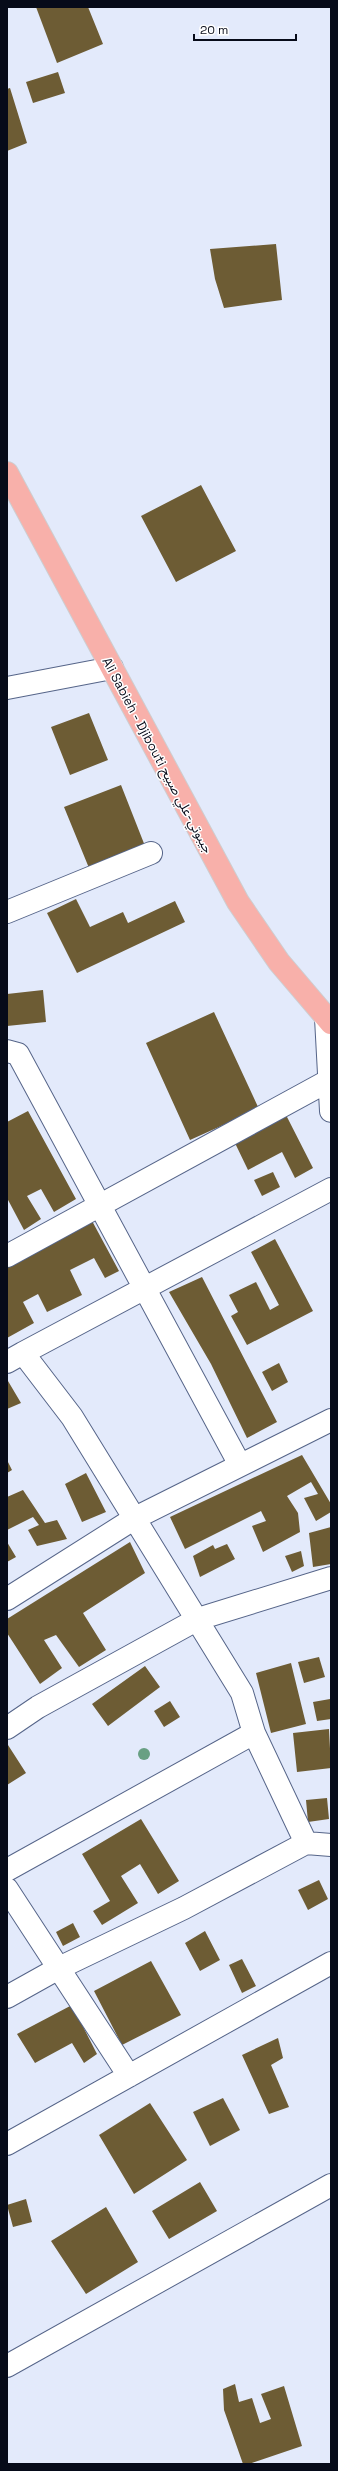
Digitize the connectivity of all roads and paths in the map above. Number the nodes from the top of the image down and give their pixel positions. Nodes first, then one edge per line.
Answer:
1 (7, 473) edge
2 (112, 668) junction
3 (7, 688) edge
4 (151, 853) dead end
5 (7, 912) edge
6 (329, 1020) edge
7 (7, 1051) edge
8 (328, 1081) junction
9 (331, 1111) edge
10 (331, 1189) edge
11 (100, 1205) junction
12 (7, 1256) edge
13 (145, 1288) junction
14 (15, 1357) edge
15 (331, 1420) edge
16 (240, 1466) junction
17 (135, 1518) junction
18 (331, 1578) edge
19 (7, 1599) edge
20 (198, 1619) junction
21 (7, 1728) edge
22 (254, 1733) junction
23 (306, 1842) junction
24 (331, 1845) edge
25 (7, 1870) edge
26 (7, 1889) edge
27 (331, 1963) edge
28 (58, 1968) junction
29 (7, 1997) edge
30 (129, 2076) junction
31 (7, 2144) edge
32 (331, 2185) edge
33 (7, 2366) edge

1 - 2 main road, Ali Sabieh - Djibouti جيبوتي-علي صبيح
2 - 3 street
2 - 6 main road, Ali Sabieh - Djibouti جيبوتي-علي صبيح
4 - 5 street
6 - 8 street
7 - 11 street
8 - 9 street
8 - 11 street
10 - 13 street
11 - 12 street
11 - 13 street
13 - 14 street
13 - 16 street
14 - 17 street
15 - 16 street
16 - 17 street
17 - 19 street
17 - 20 street
18 - 20 street
20 - 21 street
20 - 22 street
22 - 23 street
22 - 25 street
23 - 24 street
23 - 28 street
26 - 28 street
27 - 30 street
28 - 29 street
28 - 30 street
30 - 31 street
32 - 33 street

